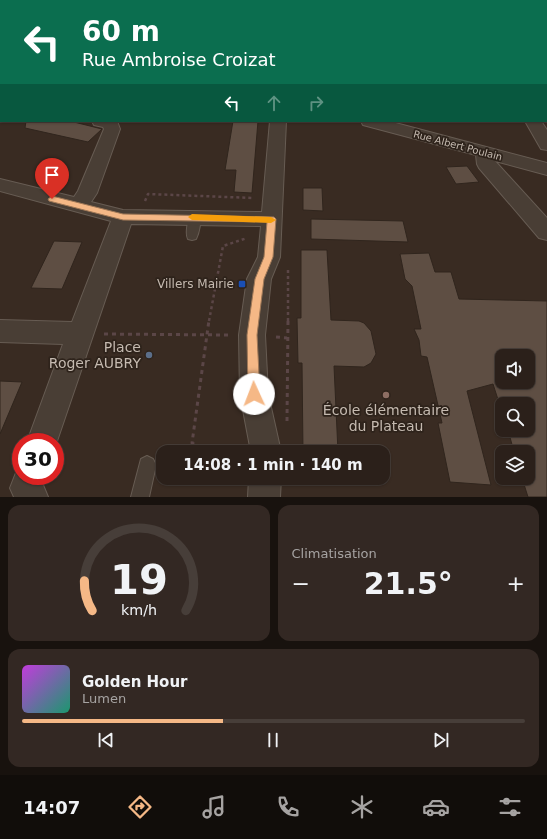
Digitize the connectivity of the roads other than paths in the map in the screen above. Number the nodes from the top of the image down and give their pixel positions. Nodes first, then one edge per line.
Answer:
1 (308, 0) edge
2 (321, 0) edge
3 (105, 122) edge
4 (278, 122) edge
5 (373, 122) edge
6 (534, 122) edge
7 (547, 145) edge
8 (484, 152) junction
9 (547, 169) edge
10 (0, 185) edge
11 (78, 206) junction
12 (123, 217) junction
13 (271, 219) junction
14 (547, 232) edge
15 (0, 332) edge
16 (80, 333) junction
17 (45, 433) edge
18 (265, 445) edge
19 (147, 465) dead end
20 (27, 485) edge
21 (264, 485) edge
22 (32, 497) edge
23 (140, 497) edge
24 (264, 497) edge

1 - 2 street
3 - 11 street
4 - 13 street
5 - 8 street, Rue Albert Poulain
6 - 7 street
8 - 9 street, Rue Albert Poulain
8 - 14 street
10 - 11 street
11 - 12 street
12 - 13 street
12 - 16 street
13 - 18 street
15 - 16 street
16 - 17 street
19 - 23 lane
20 - 22 street
21 - 24 street

